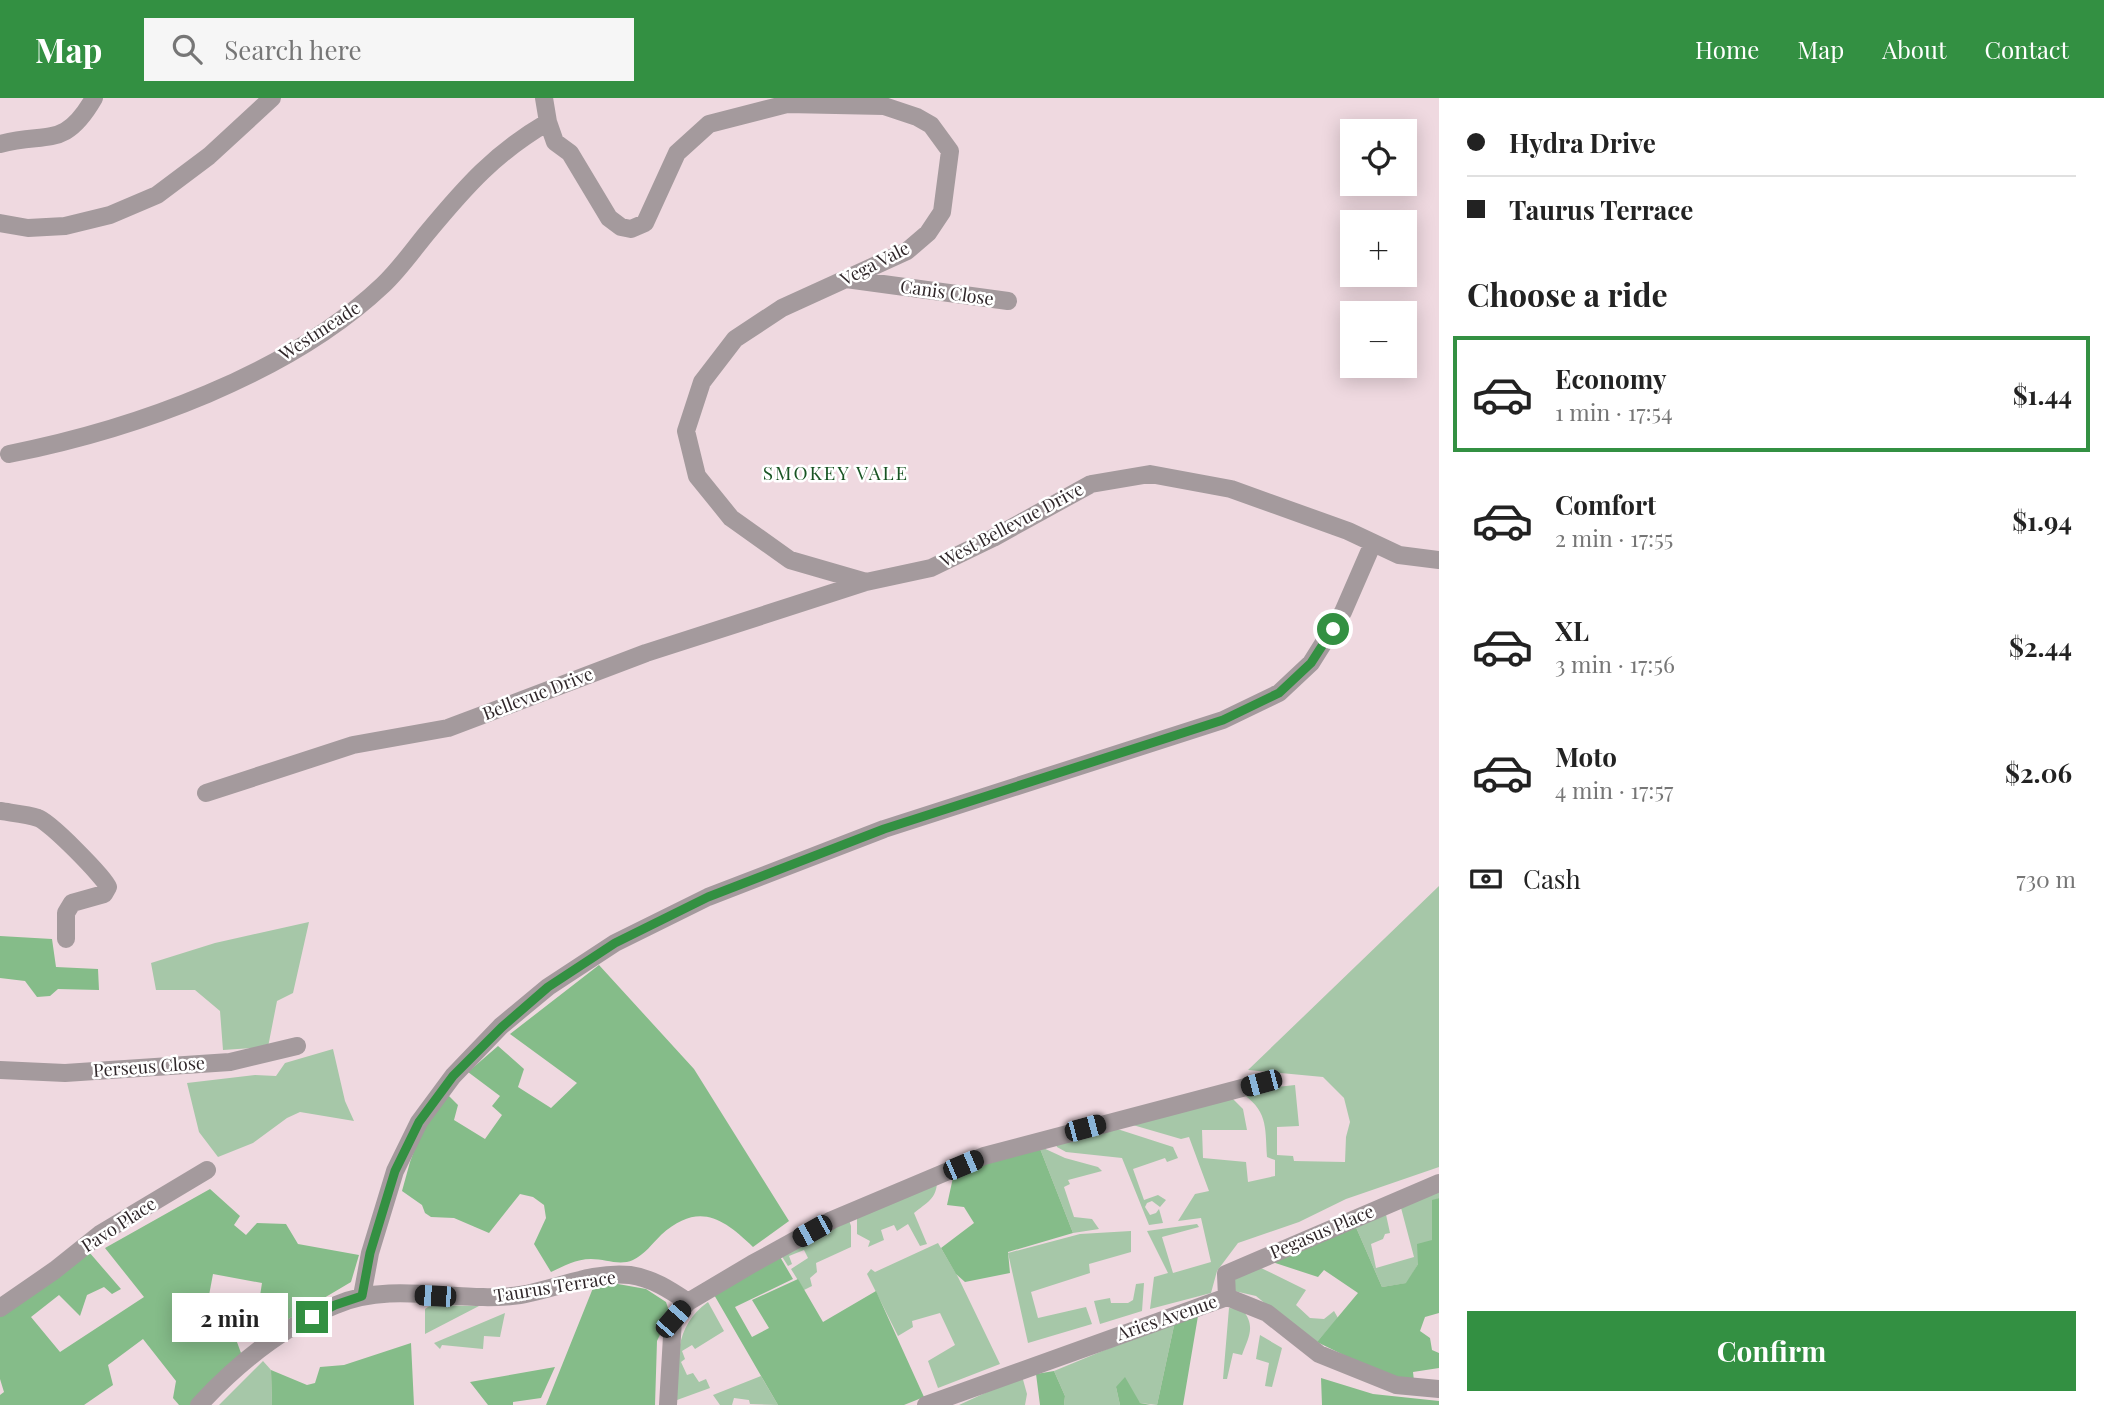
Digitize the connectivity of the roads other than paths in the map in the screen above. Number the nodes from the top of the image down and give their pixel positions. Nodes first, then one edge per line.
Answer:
1 (94, 98) edge
2 (272, 98) edge
3 (544, 98) edge
4 (548, 122) junction
5 (0, 144) edge
6 (0, 223) edge
7 (846, 279) junction
8 (1008, 301) dead end
9 (9, 454) dead end
10 (1373, 543) junction
11 (1439, 560) edge
12 (866, 582) junction
13 (205, 793) dead end
14 (0, 811) edge
15 (66, 939) dead end
16 (297, 1046) dead end
17 (0, 1070) edge
18 (1261, 1083) dead end
19 (207, 1170) dead end
20 (1439, 1183) edge
21 (362, 1296) junction
22 (1227, 1297) junction
23 (688, 1302) junction
24 (0, 1308) edge
25 (1439, 1389) edge
26 (199, 1405) edge
27 (668, 1405) edge
28 (926, 1405) edge

1 - 5 street
2 - 6 street
3 - 4 street
4 - 7 street, Vega Vale
4 - 9 street, Westmeade
7 - 8 street, Canis Close
7 - 12 street, Vega Vale
10 - 11 street, West Bellevue Drive
10 - 12 street, West Bellevue Drive
10 - 21 street
12 - 13 street, Bellevue Drive
14 - 15 street
16 - 17 street, Perseus Close
18 - 23 street
19 - 24 street, Pavo Place
20 - 22 street, Pegasus Place
21 - 23 street, Taurus Terrace
21 - 26 street, Taurus Terrace
22 - 25 street, Aries Avenue
22 - 28 street, Aries Avenue
23 - 27 street

